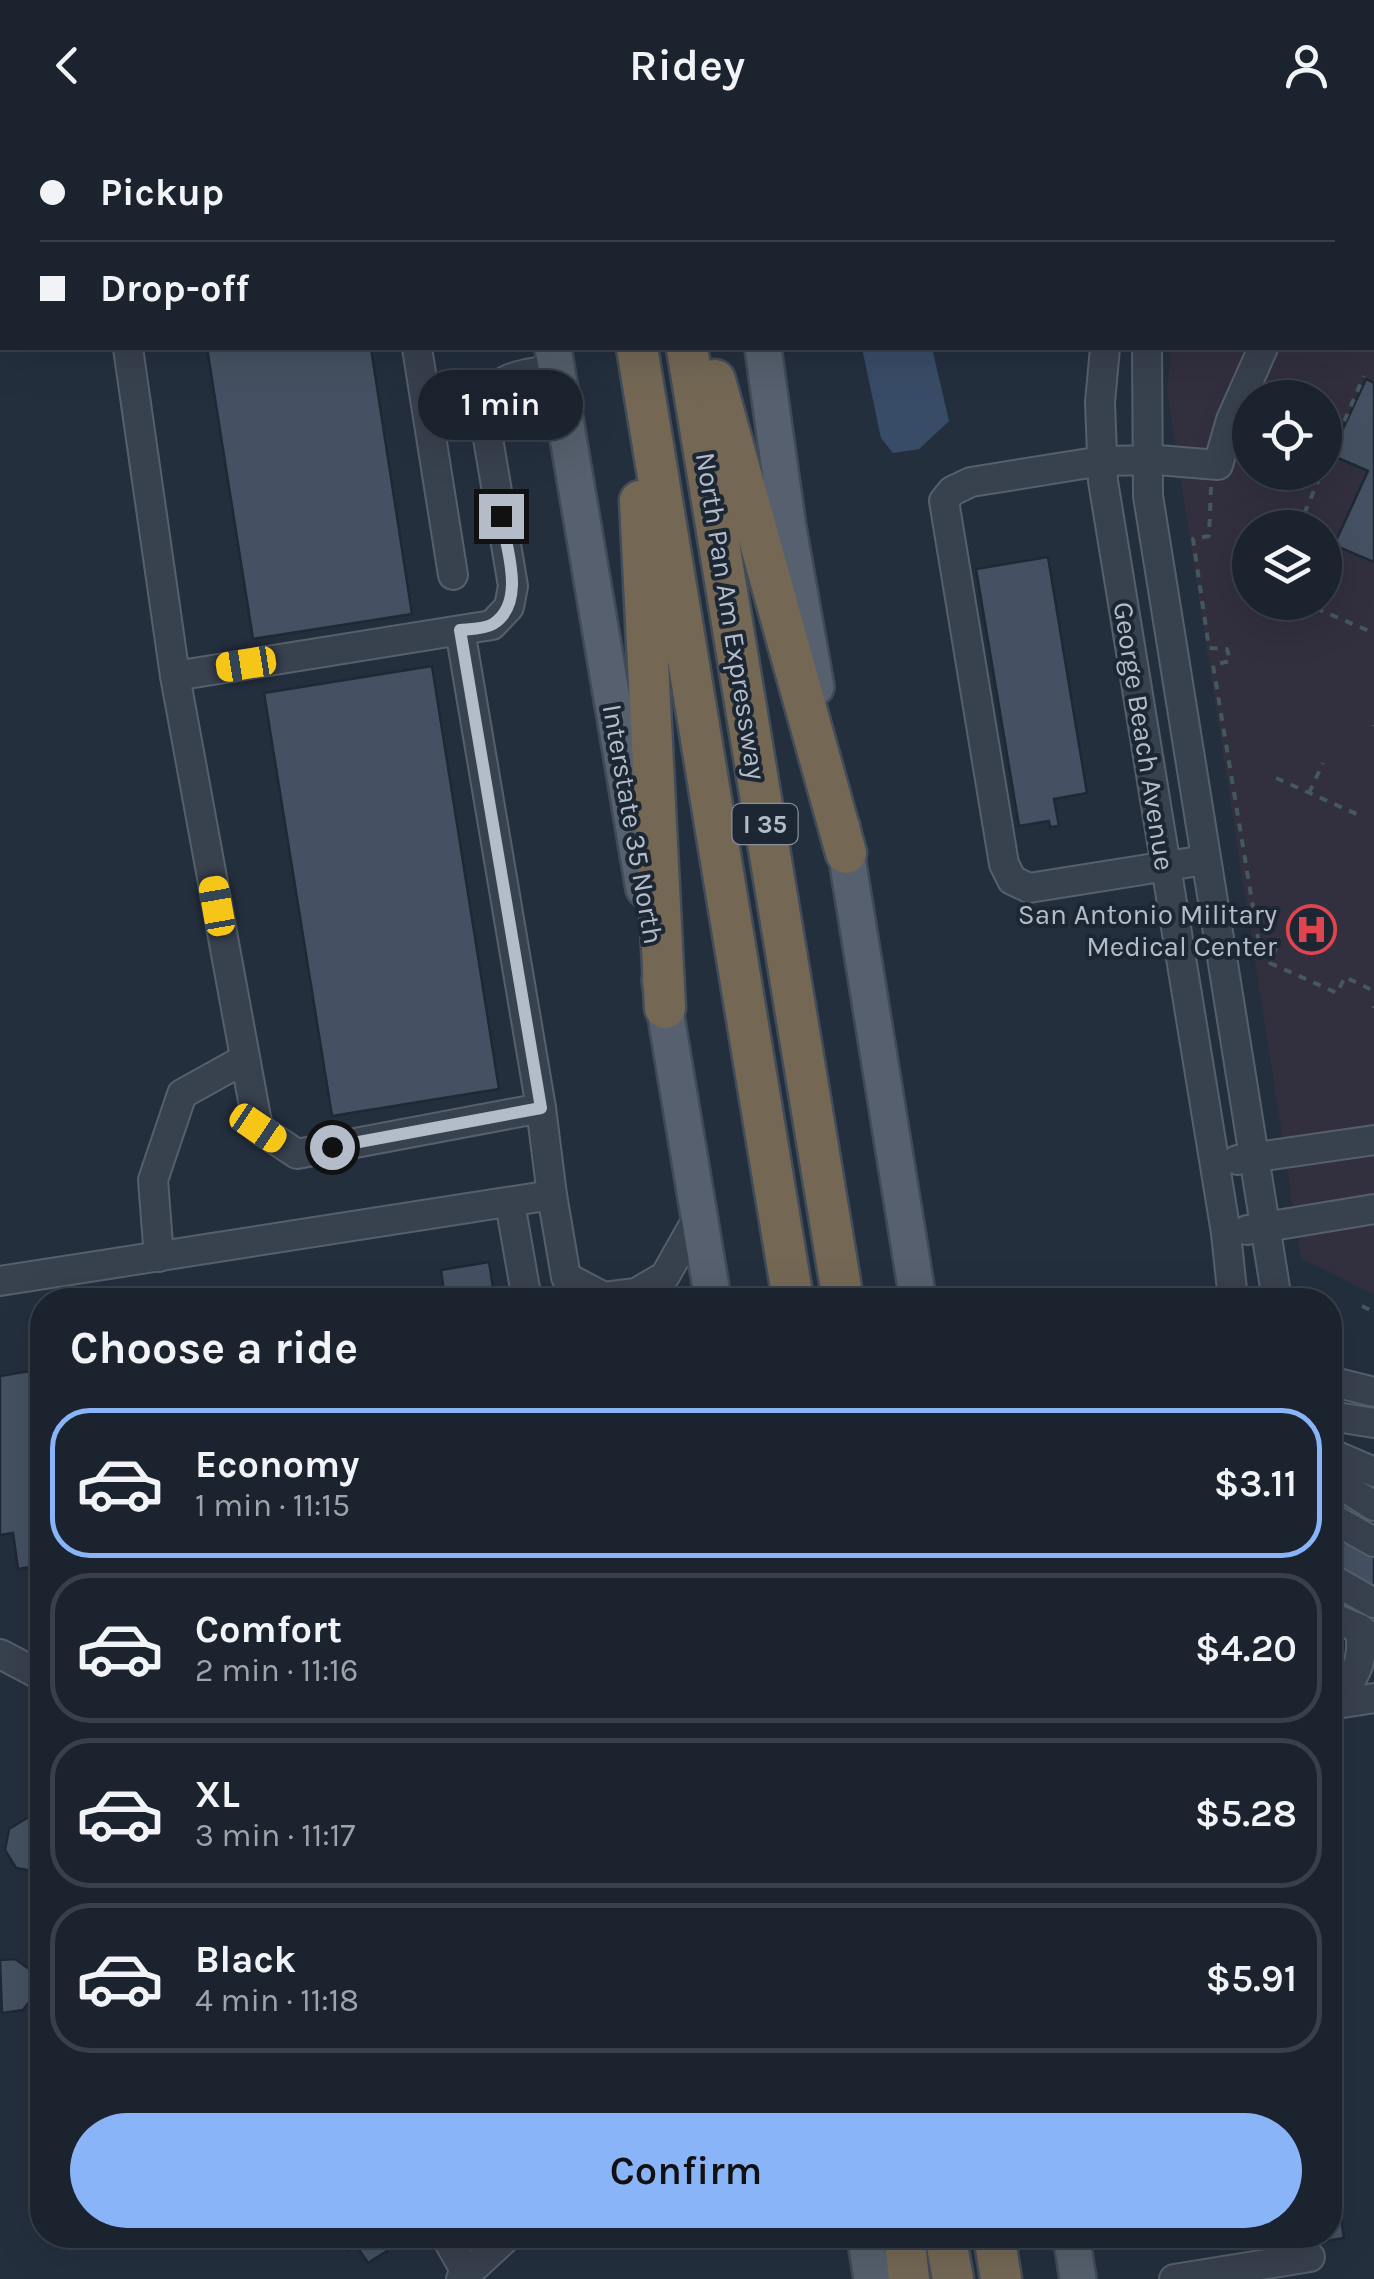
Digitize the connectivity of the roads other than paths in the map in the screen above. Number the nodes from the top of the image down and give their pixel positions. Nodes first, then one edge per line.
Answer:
1 (128, 350) edge
2 (417, 350) edge
3 (634, 350) edge
4 (634, 350) edge
5 (687, 350) edge
6 (709, 350) edge
7 (764, 350) edge
8 (1104, 350) edge
9 (1148, 350) edge
10 (1262, 350) edge
11 (555, 358) edge
12 (1146, 460) junction
13 (1102, 461) junction
14 (453, 575) dead end
15 (460, 630) junction
16 (174, 676) junction
17 (846, 853) junction
18 (1205, 860) junction
19 (1165, 865) junction
20 (665, 1008) junction
21 (246, 1059) junction
22 (541, 1108) junction
23 (1374, 1140) edge
24 (1253, 1158) junction
25 (1214, 1163) junction
26 (552, 1195) junction
27 (510, 1203) junction
28 (1374, 1209) edge
29 (700, 1214) junction
30 (1264, 1228) junction
31 (1226, 1233) junction
32 (159, 1257) junction
33 (0, 1281) edge
34 (525, 1288) edge
35 (582, 1288) edge
36 (645, 1288) edge
37 (710, 1288) edge
38 (790, 1288) edge
39 (840, 1288) edge
40 (916, 1288) edge
41 (1232, 1288) edge
42 (1274, 1288) edge
43 (1342, 1385) edge
44 (1374, 1392) edge
45 (1342, 1418) edge
46 (1374, 1423) edge
47 (1342, 1458) edge
48 (1342, 1472) edge
49 (1374, 1472) edge
50 (1342, 1486) edge
51 (1374, 1490) edge
52 (1374, 1506) edge
53 (1342, 1524) edge
54 (1374, 1542) edge
55 (1342, 1545) edge
56 (1374, 1563) edge
57 (1342, 1566) edge
58 (1374, 1583) edge
59 (1342, 1585) edge
60 (1374, 1603) edge
61 (1342, 1622) edge
62 (1367, 1635) edge
63 (0, 1654) edge
64 (30, 1670) edge
65 (1342, 1691) edge
66 (1374, 1698) edge
67 (1342, 1702) edge
68 (451, 2248) edge
69 (495, 2248) edge
70 (867, 2248) edge
71 (905, 2248) edge
72 (948, 2248) edge
73 (996, 2248) edge
74 (1073, 2248) edge
75 (1310, 2257) dead end
76 (464, 2277) edge
77 (872, 2279) edge
78 (909, 2279) edge
79 (953, 2279) edge
80 (1001, 2279) edge
81 (1078, 2279) edge
82 (1174, 2279) edge

1 - 16 street
2 - 14 street
3 - 20 highway
4 - 38 highway, North Pan Am Expressway / I 35
5 - 39 highway, North Pan Am Expressway / I 35
6 - 17 highway
7 - 17 main road
8 - 13 street, George Beach Avenue
9 - 12 street, George Beach Avenue
10 - 12 street
11 - 15 street
11 - 20 main road, Interstate 35 North
12 - 13 street
12 - 18 street, George Beach Avenue
13 - 19 street, George Beach Avenue
13 - 19 street
15 - 16 street
15 - 22 street
16 - 21 street
17 - 40 main road
18 - 19 street
18 - 24 street, George Beach Avenue
19 - 25 street, George Beach Avenue
20 - 29 main road, Interstate 35 North
21 - 22 street
21 - 32 street
22 - 26 street
23 - 24 street
24 - 25 street
24 - 30 street, George Beach Avenue
25 - 31 street, George Beach Avenue
26 - 27 street
26 - 35 street
27 - 32 street
27 - 34 street
28 - 30 street
29 - 36 street
29 - 37 main road, Interstate 35 North
30 - 31 street
30 - 42 street, George Beach Avenue
31 - 41 street, George Beach Avenue
32 - 33 street
43 - 44 street
45 - 46 street
47 - 49 street
48 - 51 street
50 - 52 street
53 - 54 street
55 - 56 street
57 - 58 street
59 - 60 street
61 - 62 street
62 - 65 street
63 - 64 street
66 - 67 street
68 - 76 street
69 - 76 street
70 - 77 main road
71 - 78 highway
72 - 79 highway
73 - 80 highway
74 - 81 main road
75 - 82 street

